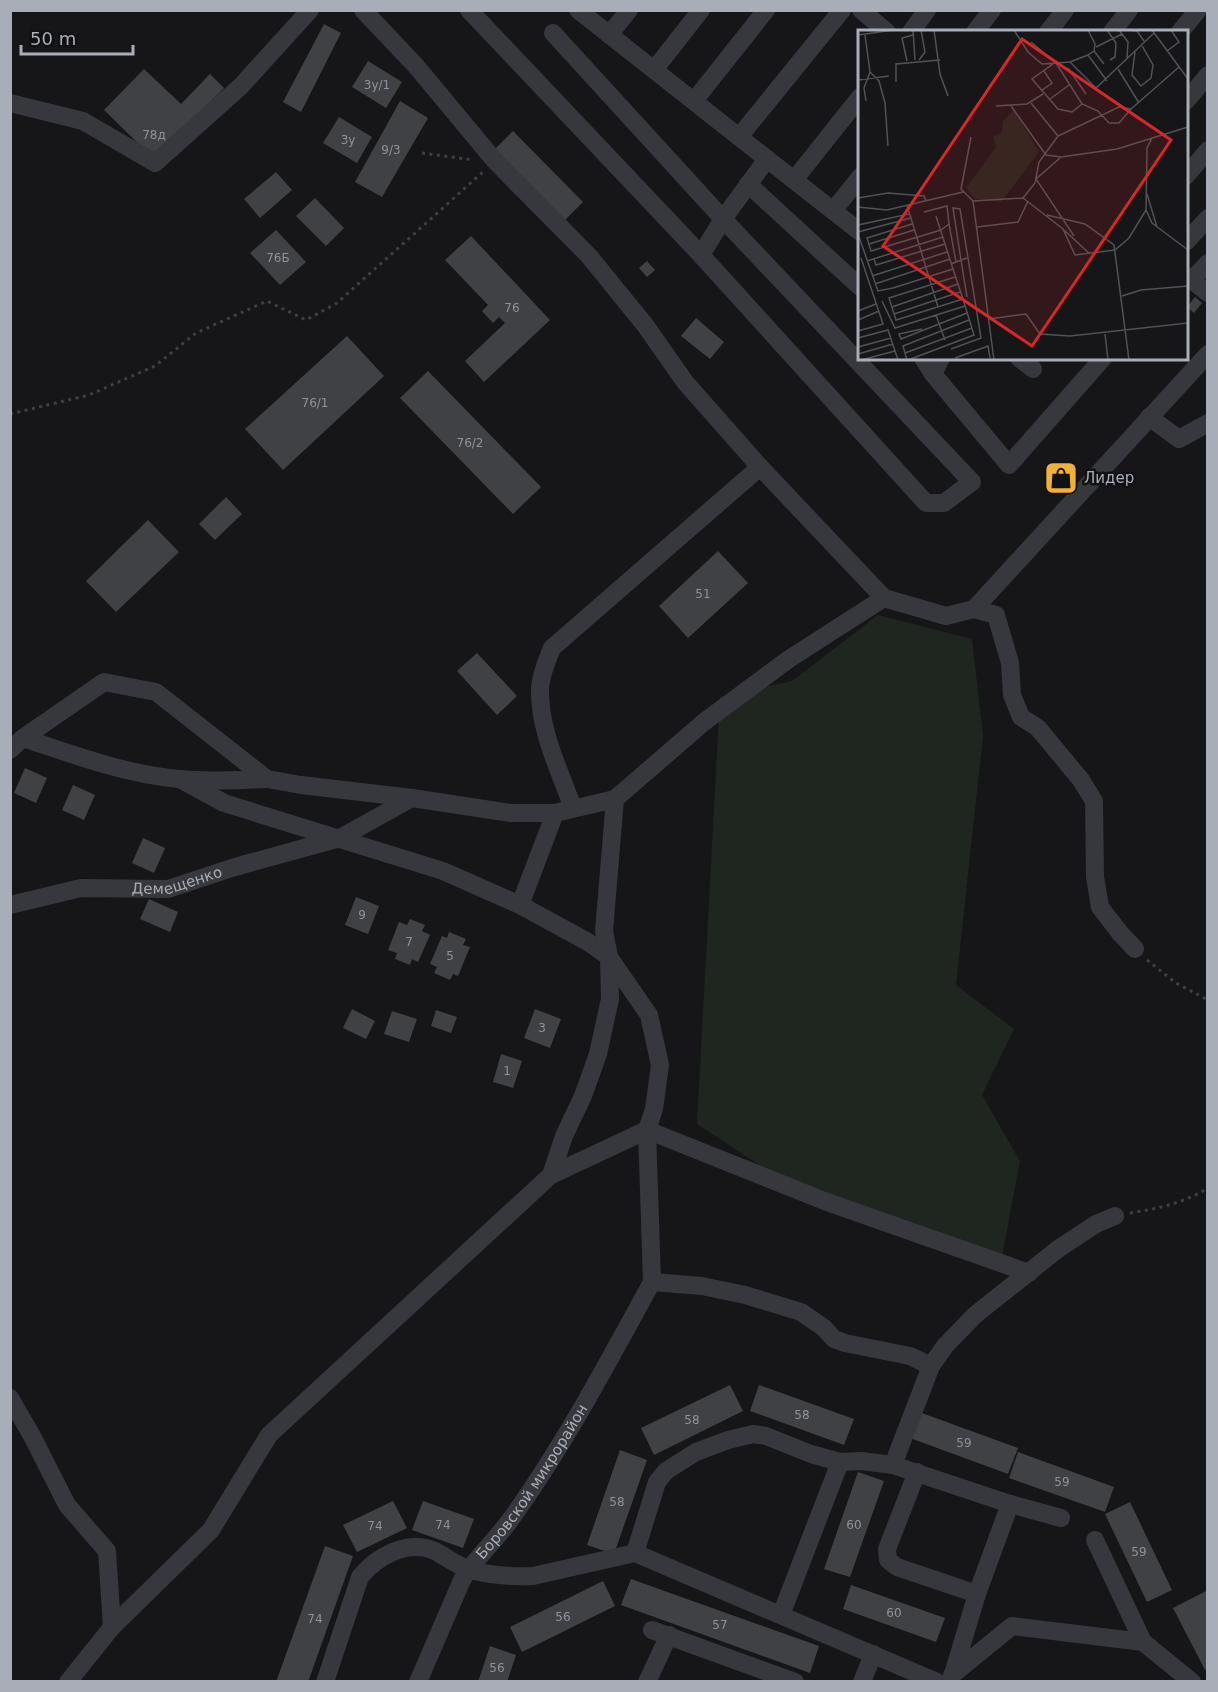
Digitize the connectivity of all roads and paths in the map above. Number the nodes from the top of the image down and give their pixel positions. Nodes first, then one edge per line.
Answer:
1 (310, 10) edge
2 (363, 10) edge
3 (469, 10) edge
4 (578, 10) edge
5 (629, 10) edge
6 (701, 10) edge
7 (766, 10) edge
8 (842, 10) edge
9 (861, 10) edge
10 (927, 10) edge
11 (992, 10) edge
12 (1065, 10) edge
13 (1129, 10) edge
14 (1198, 10) edge
15 (885, 30) edge
16 (912, 30) edge
17 (977, 30) edge
18 (1050, 30) edge
19 (1114, 30) edge
20 (1182, 30) edge
21 (553, 33) dead end
22 (609, 35) junction
23 (654, 70) junction
24 (1208, 75) edge
25 (1188, 99) edge
26 (858, 100) edge
27 (694, 101) junction
28 (10, 103) edge
29 (739, 137) junction
30 (1208, 150) edge
31 (422, 153) dead end
32 (767, 159) junction
33 (495, 161) junction
34 (1188, 174) edge
35 (794, 180) junction
36 (858, 180) edge
37 (748, 184) junction
38 (833, 211) junction
39 (1208, 218) edge
40 (723, 219) junction
41 (858, 230) edge
42 (1188, 240) edge
43 (701, 255) junction
44 (1208, 263) edge
45 (1189, 278) edge
46 (858, 286) edge
47 (1208, 293) edge
48 (1208, 354) edge
49 (1101, 360) edge
50 (932, 364) edge
51 (10, 414) edge
52 (1149, 417) junction
53 (1208, 423) edge
54 (760, 467) junction
55 (884, 598) junction
56 (974, 609) junction
57 (17, 744) edge
58 (180, 779) junction
59 (267, 779) junction
60 (412, 798) junction
61 (615, 799) junction
62 (564, 810) junction
63 (340, 838) junction
64 (10, 905) edge
65 (520, 905) junction
66 (1135, 949) joint
67 (609, 957) junction
68 (1208, 1000) edge
69 (647, 1130) junction
70 (551, 1175) junction
71 (1208, 1188) edge
72 (1115, 1216) joint
73 (1029, 1273) junction
74 (652, 1282) junction
75 (931, 1366) junction
76 (10, 1398) edge
77 (840, 1462) junction
78 (893, 1465) junction
79 (917, 1472) junction
80 (1010, 1504) junction
81 (1061, 1518) dead end
82 (1095, 1540) dead end
83 (635, 1553) junction
84 (469, 1569) junction
85 (977, 1594) junction
86 (781, 1615) junction
87 (112, 1627) junction
88 (1143, 1642) junction
89 (873, 1654) junction
90 (945, 1679) edge
91 (68, 1682) edge
92 (325, 1682) edge
93 (418, 1682) edge
94 (647, 1682) edge
95 (795, 1682) edge
96 (862, 1682) edge
97 (1191, 1682) edge

1 - 28 street
2 - 33 street
3 - 43 street
4 - 22 street
5 - 22 street
6 - 23 street
7 - 27 street
8 - 29 street
9 - 15 street
10 - 16 street
11 - 17 street
12 - 18 street
13 - 19 street
14 - 20 street
21 - 40 street
22 - 23 street
23 - 27 street
24 - 25 street
26 - 35 street
27 - 29 street
29 - 32 street
30 - 34 street
31 - 33 path
32 - 35 street
32 - 37 street
33 - 51 path
33 - 54 street
35 - 38 street
36 - 38 street
37 - 40 street
37 - 46 street
38 - 41 street
39 - 42 street
40 - 43 street
40 - 43 street
44 - 45 street
45 - 47 street
48 - 52 street
49 - 50 street
52 - 53 street
52 - 56 street
54 - 55 street
54 - 62 street
55 - 56 street
55 - 61 street
56 - 66 street
57 - 58 street
57 - 59 street
58 - 59 street
58 - 63 street
59 - 60 street
60 - 62 street
60 - 63 street, Демещенко
61 - 62 street
61 - 67 street
62 - 65 street
63 - 64 street, Демещенко
63 - 65 street
65 - 67 street
66 - 68 path
67 - 69 street
67 - 70 street
69 - 70 street
69 - 73 street
69 - 74 street
70 - 87 street
71 - 72 path
72 - 73 street
73 - 75 street
74 - 75 street
74 - 84 street, Боровской микрорайон
75 - 78 street
76 - 87 street
77 - 78 street
77 - 83 street
77 - 86 street
78 - 79 street
79 - 80 street
79 - 85 street
80 - 81 street
80 - 85 street
82 - 88 street
83 - 84 street
83 - 86 street
84 - 92 street
84 - 93 street, Боровской микрорайон
85 - 90 street
86 - 89 street
87 - 91 street
88 - 90 street
88 - 97 street
89 - 90 street
89 - 96 street
94 - 95 street

